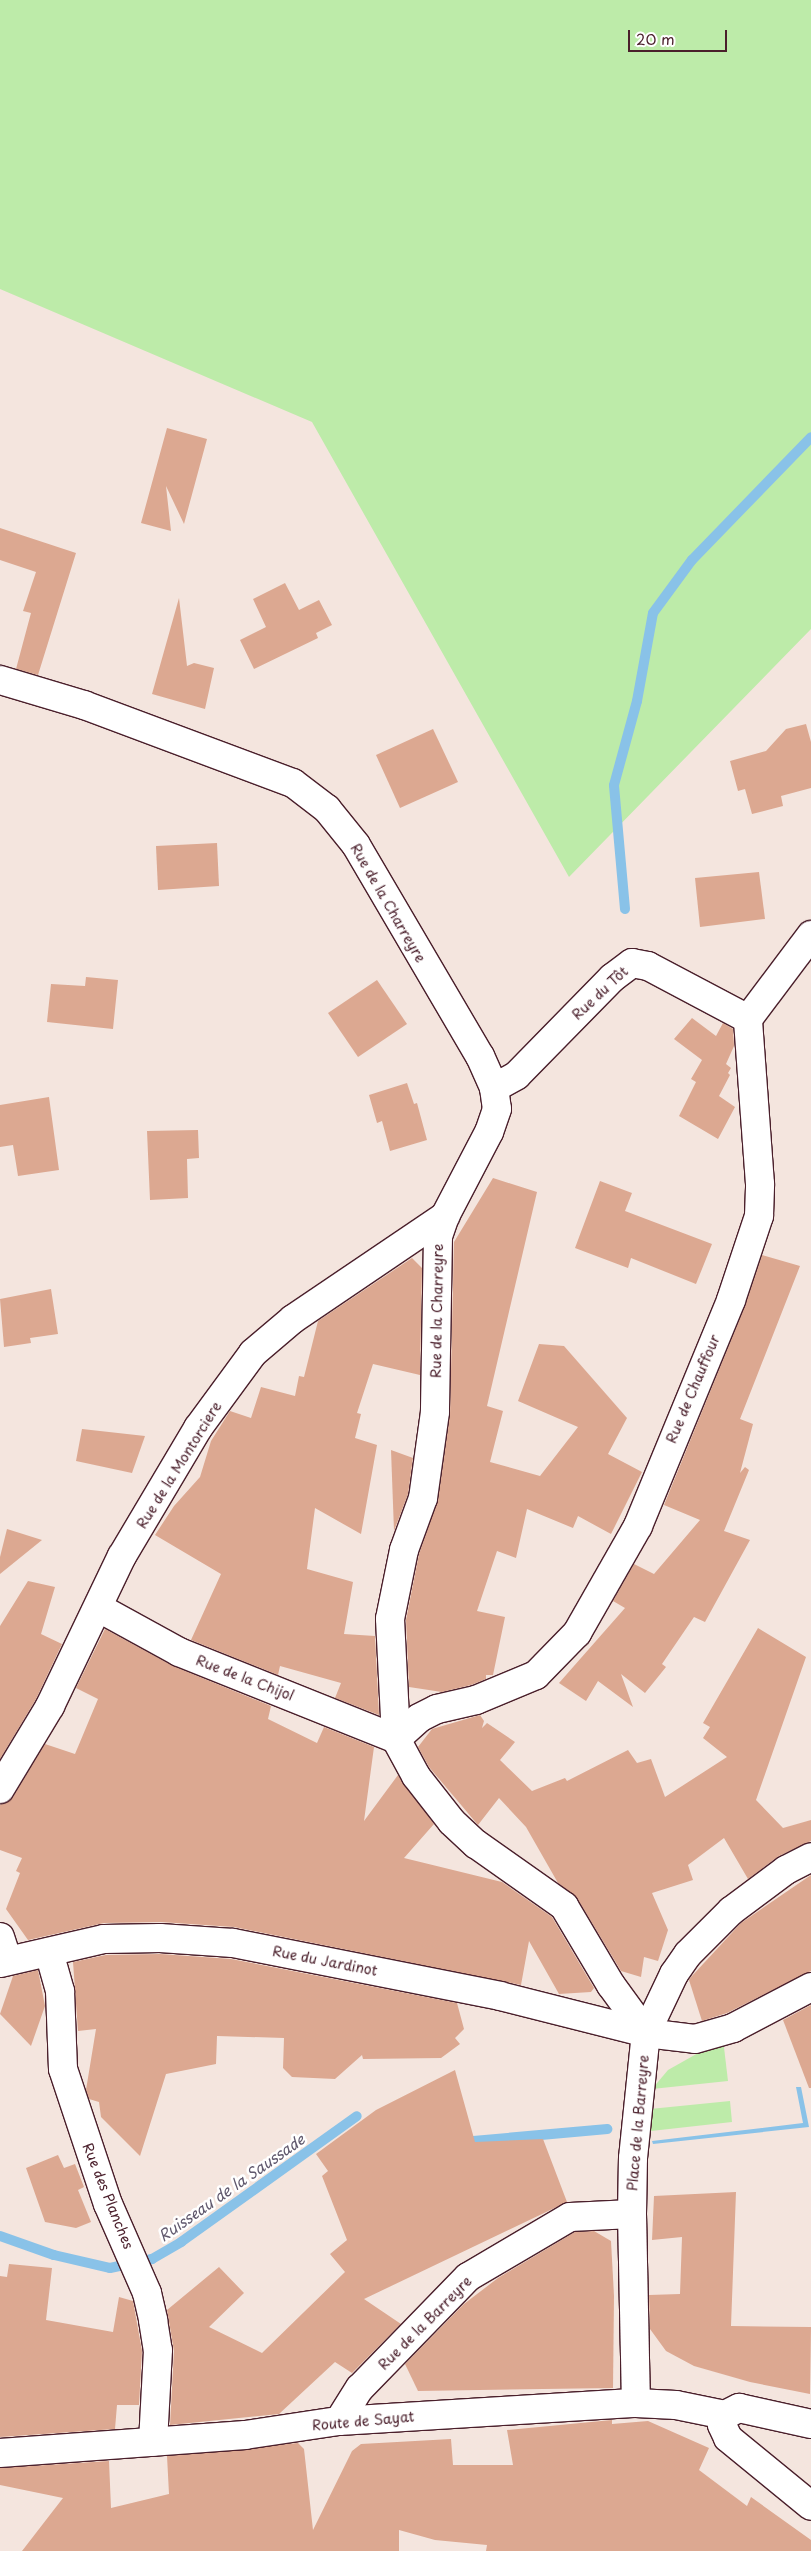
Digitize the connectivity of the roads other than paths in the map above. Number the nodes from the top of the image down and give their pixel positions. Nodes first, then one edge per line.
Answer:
1 (0, 680) edge
2 (811, 935) edge
3 (748, 1019) junction
4 (494, 1088) junction
5 (444, 1216) junction
6 (99, 1608) junction
7 (396, 1739) junction
8 (0, 1789) edge
9 (811, 1857) edge
10 (49, 1952) junction
11 (3, 1954) edge
12 (811, 1987) edge
13 (646, 2033) junction
14 (632, 2214) junction
15 (636, 2403) junction
16 (725, 2415) junction
17 (339, 2420) junction
18 (811, 2424) edge
19 (152, 2442) junction
20 (0, 2453) edge
21 (811, 2506) edge

1 - 4 street, Rue de la Charreyre
2 - 3 street
3 - 4 street, Rue du Tôt
3 - 7 street, Rue de Chauffour
4 - 5 street, Rue de la Charreyre
5 - 6 street, Rue de la Montorciere
5 - 7 street, Rue de la Charreyre
6 - 7 street, Rue de la Chijol
6 - 8 street, Rue de la Montorciere
7 - 13 street, Rue de la Charreyre
9 - 13 street, Place de la Barreyre
10 - 11 street, Rue du Jardinot
10 - 13 street, Rue du Jardinot
10 - 19 street, Rue des Planches
12 - 13 street, Rue du Jardinot
13 - 14 street, Place de la Barreyre
14 - 15 street
14 - 17 street, Rue de la Barreyre
15 - 16 street, Route de Sayat
15 - 17 street, Route de Sayat
16 - 18 street
16 - 21 street
17 - 19 street, Route de Sayat
19 - 20 street, Route de Sayat

